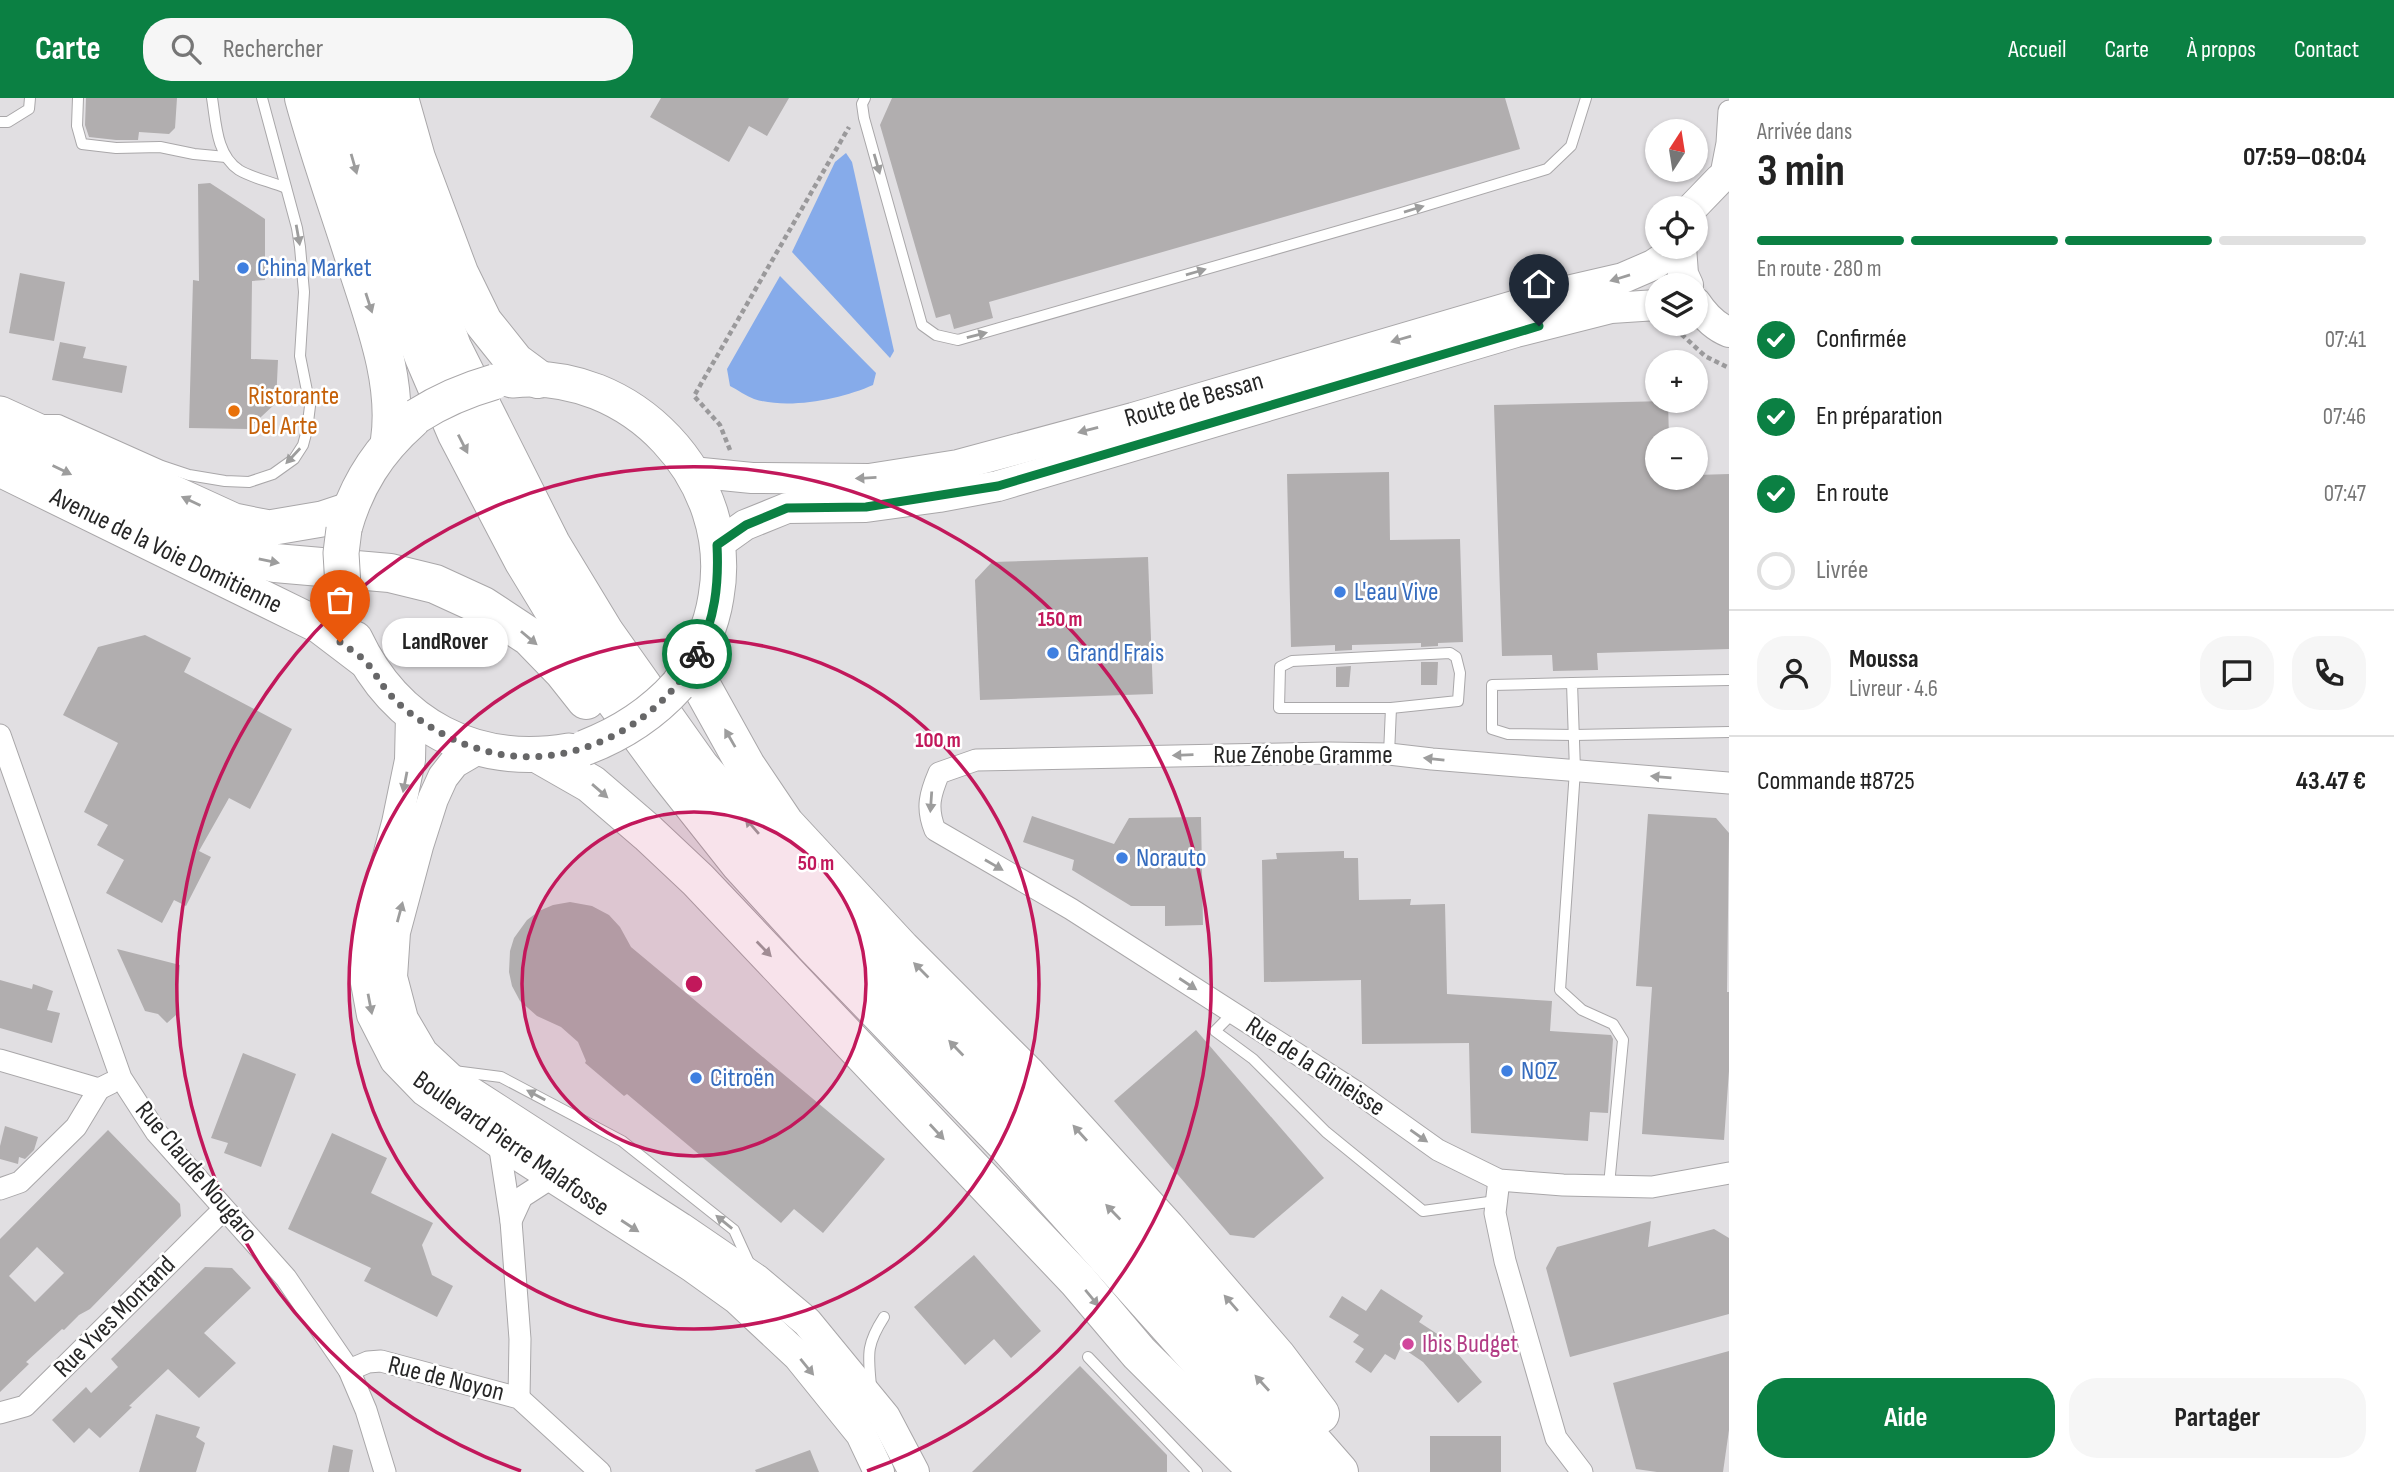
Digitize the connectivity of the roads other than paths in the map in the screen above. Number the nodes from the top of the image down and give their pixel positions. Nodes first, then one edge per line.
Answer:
1 (30, 98) edge
2 (78, 98) edge
3 (212, 98) edge
4 (262, 98) edge
5 (304, 98) edge
6 (335, 98) edge
7 (369, 98) edge
8 (399, 98) edge
9 (1586, 98) edge
10 (864, 101) edge
11 (1729, 111) edge
12 (3, 123) edge
13 (226, 157) junction
14 (1725, 177) edge
15 (286, 188) junction
16 (1705, 196) edge
17 (1662, 259) edge
18 (1645, 306) edge
19 (1708, 316) edge
20 (1729, 332) edge
21 (538, 379) junction
22 (6, 425) edge
23 (403, 428) junction
24 (0, 469) edge
25 (692, 472) junction
26 (0, 482) edge
27 (36, 487) junction
28 (347, 519) junction
29 (717, 545) junction
30 (366, 661) junction
31 (684, 676) junction
32 (1729, 680) edge
33 (1572, 683) junction
34 (1391, 708) junction
35 (411, 715) junction
36 (1729, 732) edge
37 (0, 734) edge
38 (1574, 735) junction
39 (478, 749) junction
40 (1390, 754) junction
41 (542, 756) junction
42 (1575, 770) junction
43 (1729, 783) edge
44 (935, 830) joint
45 (1233, 1013) junction
46 (0, 1060) edge
47 (442, 1070) junction
48 (121, 1078) junction
49 (99, 1089) junction
50 (499, 1143) junction
51 (1008, 1146) junction
52 (1729, 1173) edge
53 (553, 1177) junction
54 (1609, 1185) junction
55 (0, 1189) edge
56 (1498, 1191) junction
57 (223, 1210) junction
58 (511, 1221) junction
59 (757, 1280) junction
60 (884, 1317) dead end
61 (1088, 1357) dead end
62 (349, 1370) junction
63 (519, 1398) junction
64 (873, 1403) junction
65 (0, 1413) edge
66 (1190, 1469) edge
67 (385, 1472) edge
68 (600, 1472) edge
69 (879, 1472) edge
70 (914, 1472) edge
71 (1259, 1472) edge
72 (1298, 1472) edge
73 (1339, 1472) edge
74 (1364, 1472) edge
75 (1582, 1472) edge

1 - 12 lane
2 - 13 lane
3 - 13 lane
4 - 15 lane
5 -> 23 highway
6 -> 51 highway
73 -> 7 highway
8 - 21 highway
10 -> 9 lane
11 - 14 street
13 - 15 lane
14 - 16 street
15 -> 22 lane
17 -> 25 street, Route de Bessan
18 - 29 street, Route de Bessan
19 - 20 street
21 - 23 main road, bridge
21 - 25 main road
28 -> 22 main road, Avenue de la Voie Domitienne
22 -> 51 highway
23 - 28 main road
24 - 27 main road, Avenue de la Voie Domitienne
25 - 29 main road
26 - 27 street, Avenue de la Voie Domitienne
27 - 30 main road, Avenue de la Voie Domitienne
28 - 30 main road, bridge
29 - 31 main road
30 - 35 main road
31 - 41 main road, bridge
74 -> 31 highway
32 - 33 lane
33 - 38 lane
33 - 38 lane
34 - 34 lane
34 - 40 lane
35 - 39 main road
35 -> 50 street, Boulevard Pierre Malafosse
36 - 38 lane
37 - 48 street, Rue Claude Nougaro
38 - 42 lane
39 - 41 main road
47 -> 39 street, Boulevard Pierre Malafosse
42 -> 40 street, Rue Zénobe Gramme
40 -> 44 street, Rue Zénobe Gramme
41 -> 71 highway
43 -> 42 street, Rue Zénobe Gramme
42 - 54 lane
44 -> 45 street, Rue de la Ginieisse
45 -> 56 street, Rue de la Ginieisse
45 - 56 lane
46 - 49 street
47 - 59 street, Boulevard Pierre Malafosse
59 -> 47 lane
48 - 49 street
48 - 57 street, Rue Claude Nougaro
49 - 55 street
50 - 53 street, Boulevard Pierre Malafosse
50 - 58 street
51 - 72 highway
52 - 54 street, Rue de la Ginieisse
53 - 58 street
53 -> 69 street, Boulevard Pierre Malafosse
54 - 56 street, Rue de la Ginieisse
56 - 75 street
57 - 62 street, Rue Claude Nougaro
57 - 65 street, Rue Yves Montand
58 - 63 street
59 - 64 street, Boulevard Pierre Malafosse
60 - 64 lane
61 - 66 lane
62 - 63 street, Rue de Noyon
62 - 67 street, Rue Claude Nougaro
63 - 68 street, Rue de Noyon
64 - 70 street, Boulevard Pierre Malafosse

